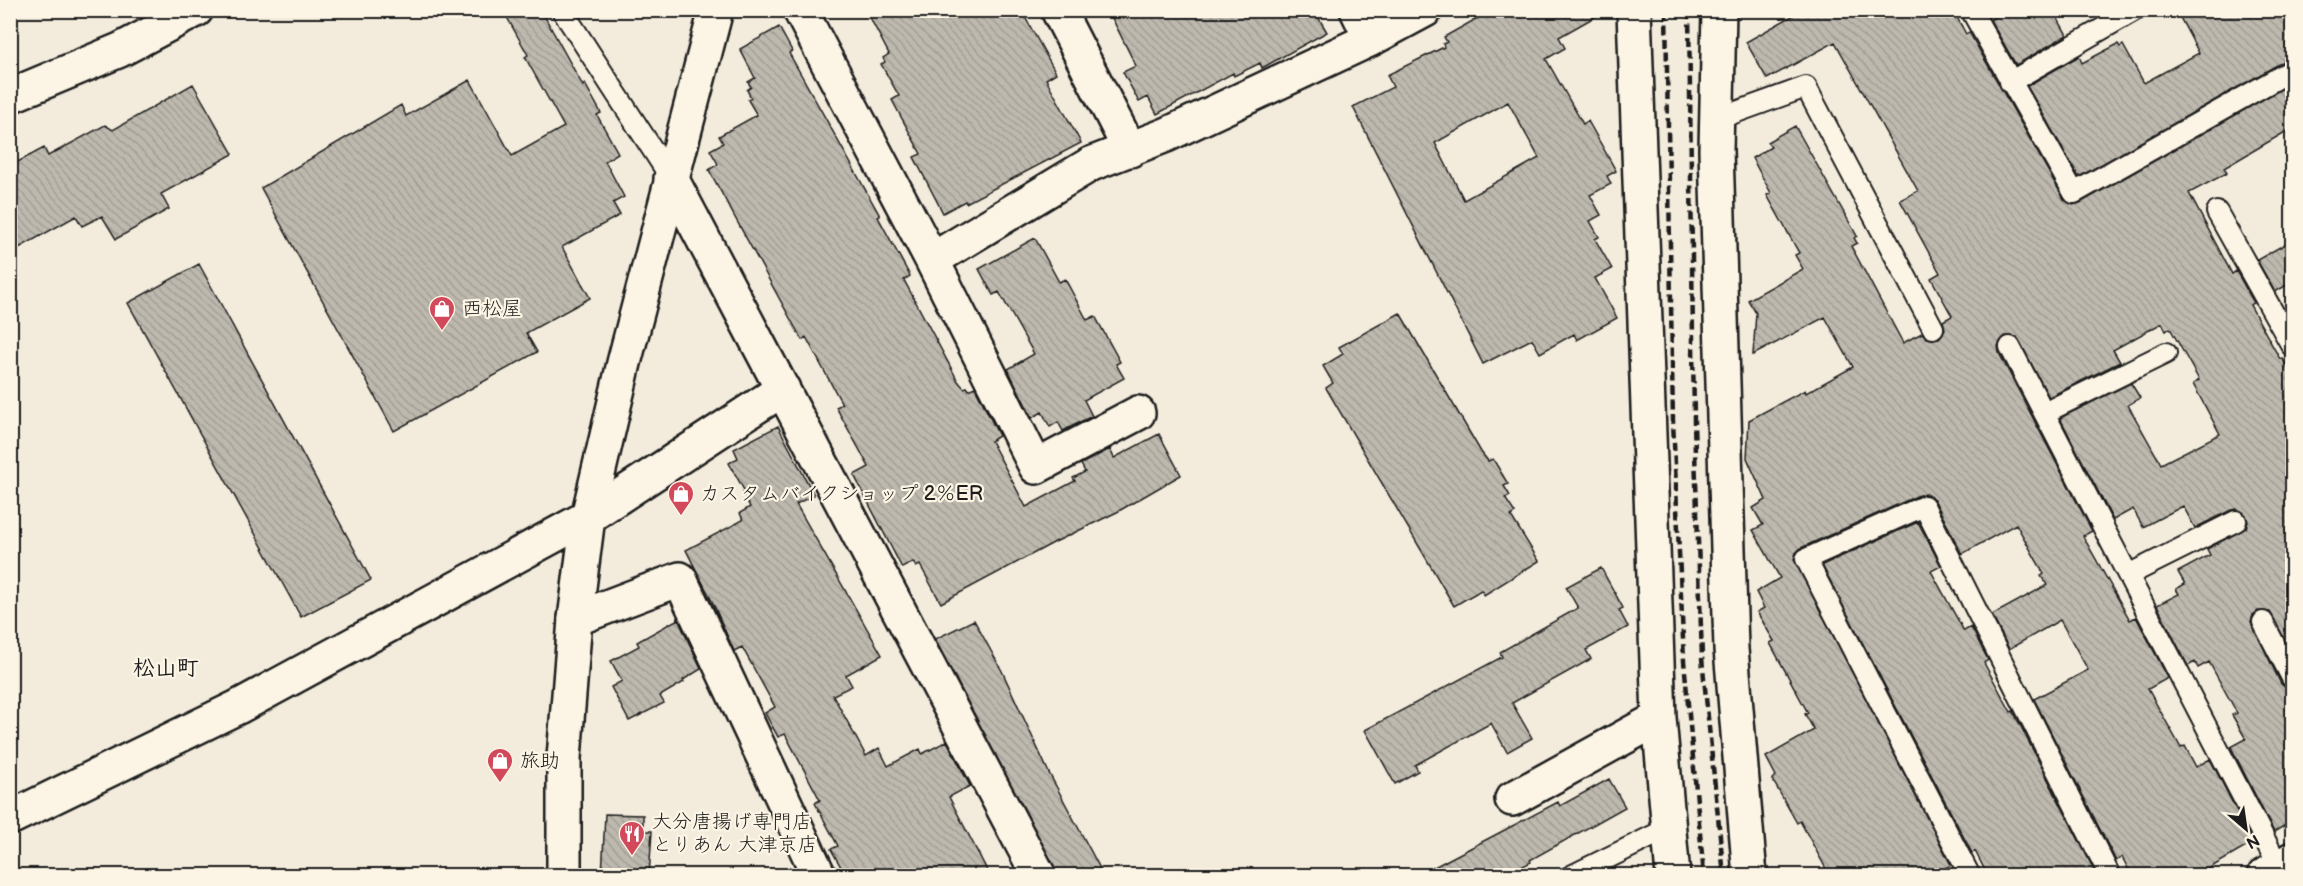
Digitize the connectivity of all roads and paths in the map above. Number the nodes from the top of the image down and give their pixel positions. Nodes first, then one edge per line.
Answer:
1 (196, 10) edge
2 (562, 10) edge
3 (716, 10) edge
4 (800, 10) edge
5 (1058, 10) edge
6 (1425, 10) edge
7 (1634, 10) edge
8 (1719, 10) edge
9 (1971, 10) edge
10 (2134, 10) edge
11 (1364, 25) edge
12 (2292, 69) edge
13 (2010, 82) junction
14 (10, 96) edge
15 (1717, 119) junction
16 (1130, 150) junction
17 (671, 178) junction
18 (2217, 212) dead end
19 (932, 260) junction
20 (1933, 328) dead end
21 (2292, 346) edge
22 (2010, 347) dead end
23 (2166, 353) dead end
24 (783, 389) junction
25 (1138, 413) dead end
26 (2044, 414) junction
27 (588, 517) junction
28 (2236, 521) dead end
29 (2128, 575) junction
30 (575, 619) junction
31 (2263, 622) dead end
32 (2292, 678) edge
33 (1659, 718) junction
34 (1512, 799) dead end
35 (10, 818) edge
36 (1669, 828) junction
37 (2279, 867) edge
38 (564, 876) edge
39 (819, 876) edge
40 (1039, 876) edge
41 (1571, 876) edge
42 (1673, 876) edge
43 (1750, 876) edge
44 (1970, 876) edge
45 (2110, 876) edge

1 - 14 street
2 - 17 lane
3 - 17 street
4 - 19 street
5 - 16 street
6 - 11 street
7 - 33 street
8 - 15 street
9 - 13 lane
10 - 13 lane
11 - 16 street
12 - 13 lane
15 - 20 lane
15 - 43 street
16 - 19 street
17 - 24 street
17 - 27 street
18 - 21 lane
19 - 25 street
22 - 26 lane
23 - 26 lane
24 - 27 street
24 - 40 street
26 - 29 lane
27 - 30 street
27 - 35 street
28 - 29 lane
29 - 37 lane
30 - 38 street
30 - 39 street
31 - 32 lane
33 - 34 street
33 - 36 street
36 - 41 lane
36 - 42 street
44 - 45 lane

